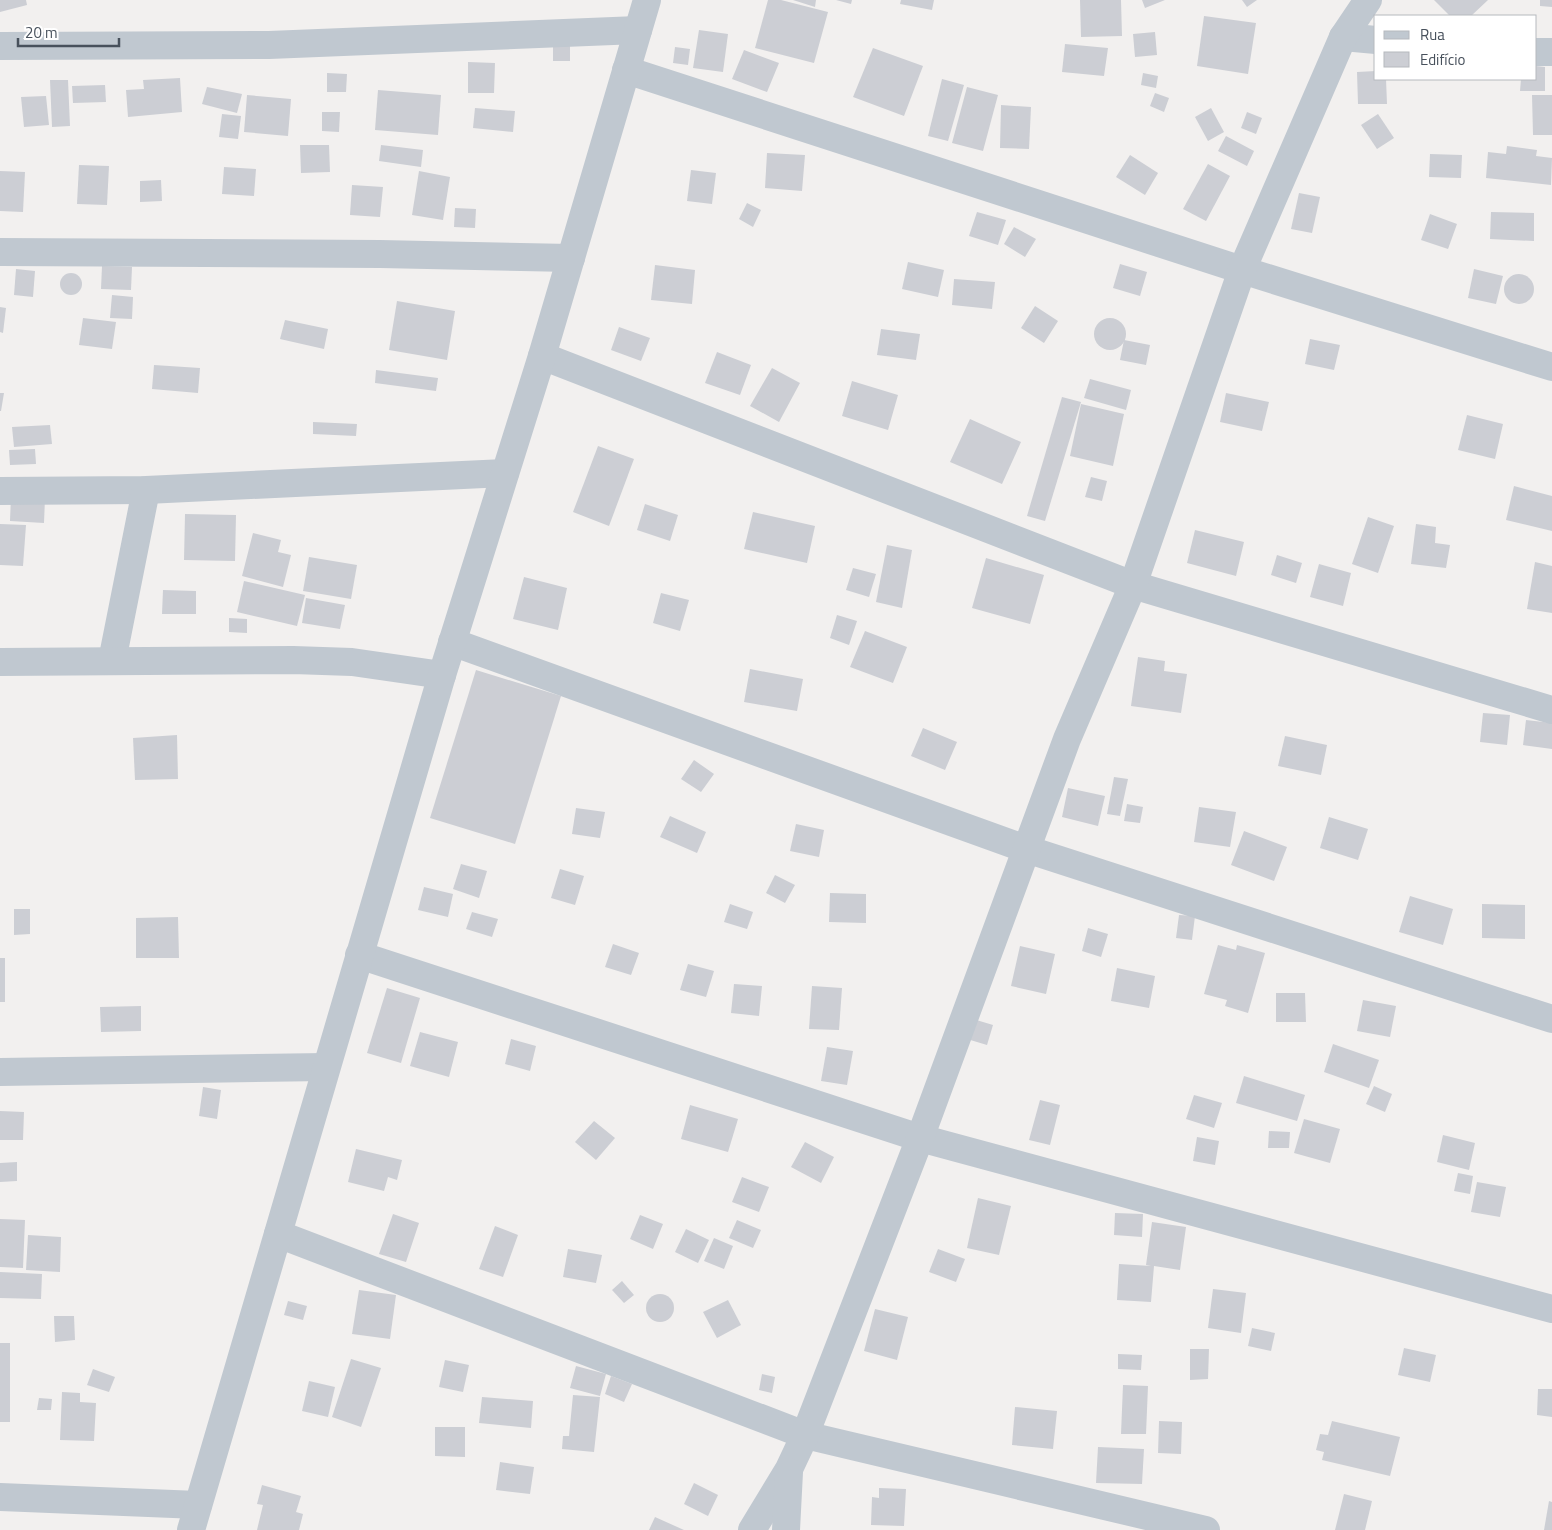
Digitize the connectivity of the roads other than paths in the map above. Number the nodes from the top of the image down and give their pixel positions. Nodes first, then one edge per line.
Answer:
1 (647, 0) edge
2 (1368, 0) edge
3 (638, 30) junction
4 (1343, 37) junction
5 (1374, 40) edge
6 (0, 46) edge
7 (1537, 52) edge
8 (1552, 52) edge
9 (626, 70) junction
10 (0, 252) edge
11 (571, 258) junction
12 (1242, 270) junction
13 (542, 356) junction
14 (1552, 367) edge
15 (505, 473) junction
16 (146, 490) junction
17 (0, 491) edge
18 (1133, 585) junction
19 (452, 642) junction
20 (112, 661) junction
21 (0, 662) edge
22 (442, 676) junction
23 (1552, 710) edge
24 (1026, 849) junction
25 (359, 955) junction
26 (1552, 1019) edge
27 (326, 1067) junction
28 (0, 1072) edge
29 (920, 1138) junction
30 (278, 1234) junction
31 (1552, 1309) edge
32 (806, 1435) junction
33 (789, 1469) junction
34 (0, 1497) edge
35 (194, 1518) edge
36 (752, 1530) edge
37 (786, 1530) edge
38 (1206, 1530) edge

1 - 3 street
2 - 4 street
3 - 6 street
3 - 9 street
4 - 5 street
4 - 12 street
7 - 8 street
9 - 11 street
9 - 12 street
10 - 11 street
11 - 13 street
12 - 14 street
12 - 18 street
13 - 15 street
13 - 18 street
15 - 16 street
15 - 19 street
16 - 17 street
16 - 20 street
18 - 23 street
18 - 24 street
19 - 22 street
19 - 24 street
20 - 21 street
20 - 22 street
22 - 25 street
24 - 26 street
24 - 29 street
25 - 27 street
25 - 29 street
27 - 28 street
27 - 30 street
29 - 31 street
29 - 32 street
30 - 32 street
30 - 35 street
32 - 33 street
32 - 38 street
33 - 36 street
33 - 37 street
34 - 35 street

